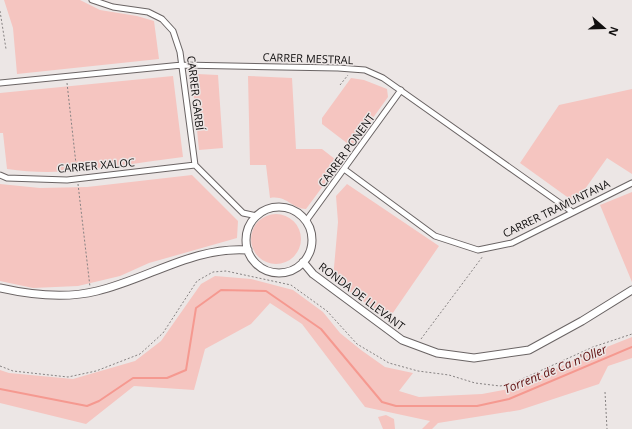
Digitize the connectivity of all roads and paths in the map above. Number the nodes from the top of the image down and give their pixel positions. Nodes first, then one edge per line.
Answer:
1 (92, 0) edge
2 (0, 11) edge
3 (6, 48) dead end
4 (182, 65) junction
5 (348, 75) dead end
6 (0, 83) edge
7 (340, 85) dead end
8 (401, 90) junction
9 (195, 165) junction
10 (344, 169) junction
11 (0, 176) edge
12 (632, 183) edge
13 (572, 211) junction
14 (257, 216) junction
15 (306, 221) junction
16 (248, 250) junction
17 (483, 256) dead end
18 (303, 262) junction
19 (0, 288) edge
20 (632, 290) edge
21 (632, 334) edge
22 (421, 339) dead end
23 (0, 366) edge
24 (605, 392) dead end
25 (608, 429) edge

1 - 4 street, CARRER GARBÍ
2 - 3 path
4 - 6 street, CARRER MESTRAL
4 - 8 street, CARRER MESTRAL
4 - 9 street, CARRER GARBÍ
5 - 7 path
8 - 10 street, CARRER PONENT
8 - 13 street, CARRER MESTRAL
9 - 11 street, CARRER XALOC
9 - 14 street
10 - 13 street, CARRER TRAMUNTANA
10 - 15 street, CARRER PONENT
12 - 13 street, CARRER TRAMUNTANA
14 - 15 main road
14 - 16 main road
15 - 18 main road
16 - 18 main road
16 - 19 main road
17 - 22 path
18 - 20 main road, RONDA DE LLEVANT
21 - 23 path
24 - 25 path

